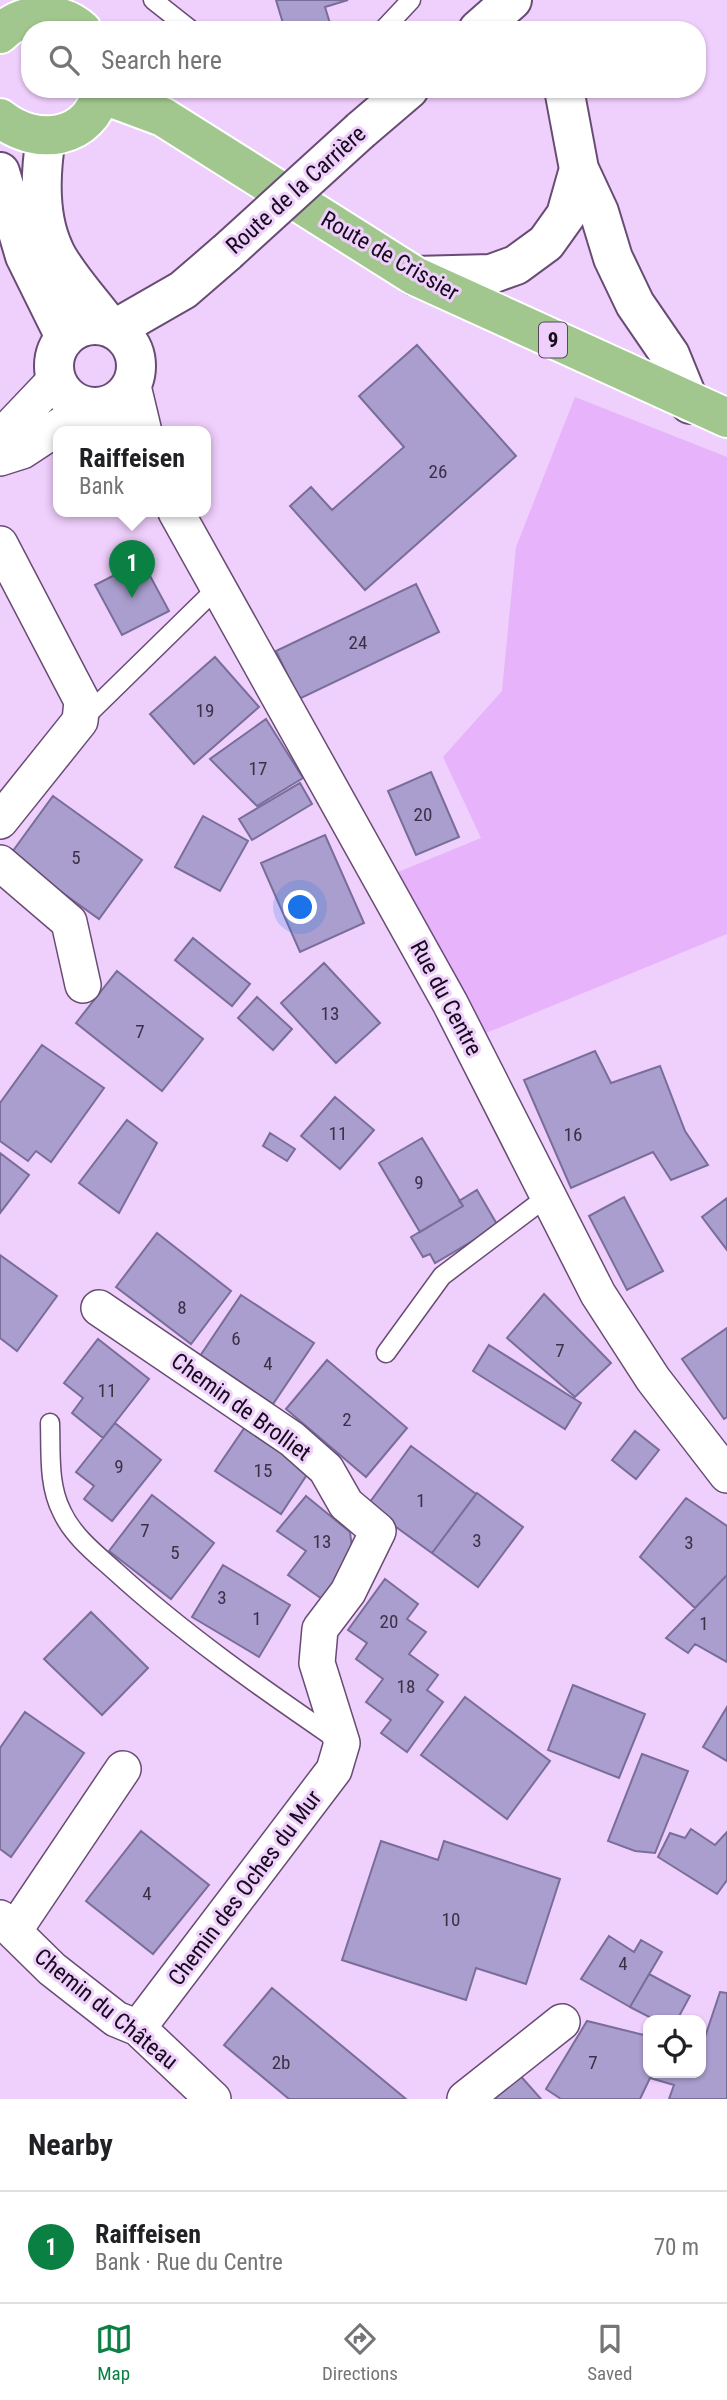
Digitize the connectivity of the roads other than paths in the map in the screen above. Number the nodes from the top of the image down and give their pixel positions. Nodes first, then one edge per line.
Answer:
1 (153, 0) edge
2 (411, 0) edge
3 (515, 8) edge
4 (64, 16) edge
5 (180, 21) edge
6 (391, 21) edge
7 (493, 21) edge
8 (1, 30) edge
9 (98, 98) edge
10 (116, 98) edge
11 (399, 98) edge
12 (566, 98) edge
13 (0, 118) edge
14 (46, 137) junction
15 (579, 169) junction
16 (0, 172) edge
17 (415, 276) junction
18 (65, 337) junction
19 (123, 349) junction
20 (56, 379) junction
21 (690, 404) junction
22 (102, 416) edge
23 (727, 418) edge
24 (79, 426) edge
25 (142, 426) edge
26 (53, 437) edge
27 (0, 438) edge
28 (0, 458) edge
29 (179, 517) edge
30 (0, 544) edge
31 (218, 587) junction
32 (80, 721) junction
33 (0, 821) edge
34 (0, 863) edge
35 (83, 985) dead end
36 (548, 1196) junction
37 (99, 1308) dead end
38 (386, 1353) dead end
39 (50, 1423) dead end
40 (727, 1475) edge
41 (342, 1743) junction
42 (123, 1769) dead end
43 (7, 1925) edge
44 (562, 2022) dead end
45 (138, 2028) junction
46 (213, 2099) edge
47 (466, 2099) edge

1 - 5 lane
2 - 6 lane
3 - 7 street
4 - 8 main road
9 - 14 main road
10 - 17 main road, Route de Crissier / 9
11 - 19 street, Route de la Carrière, bridge
12 - 15 street
13 - 14 main road
14 - 19 street
15 - 17 street
15 - 21 street
16 - 18 street
17 - 21 main road, Route de Crissier / 9
18 - 19 street
18 - 20 street
19 - 22 street
19 - 25 street
20 - 22 street
20 - 27 street
21 - 23 main road, Route de Crissier / 9
22 - 24 street
26 - 28 street
29 - 31 street, Rue du Centre
30 - 32 street
31 - 32 lane
31 - 36 street, Rue du Centre
32 - 33 street
34 - 35 street
36 - 38 lane
36 - 40 street, Rue du Centre
37 - 41 street, Chemin de Brolliet
39 - 41 lane
41 - 45 street, Chemin des Oches du Mur
42 - 43 street
43 - 45 street, Chemin du Château
44 - 47 street
45 - 46 street, Chemin du Château

